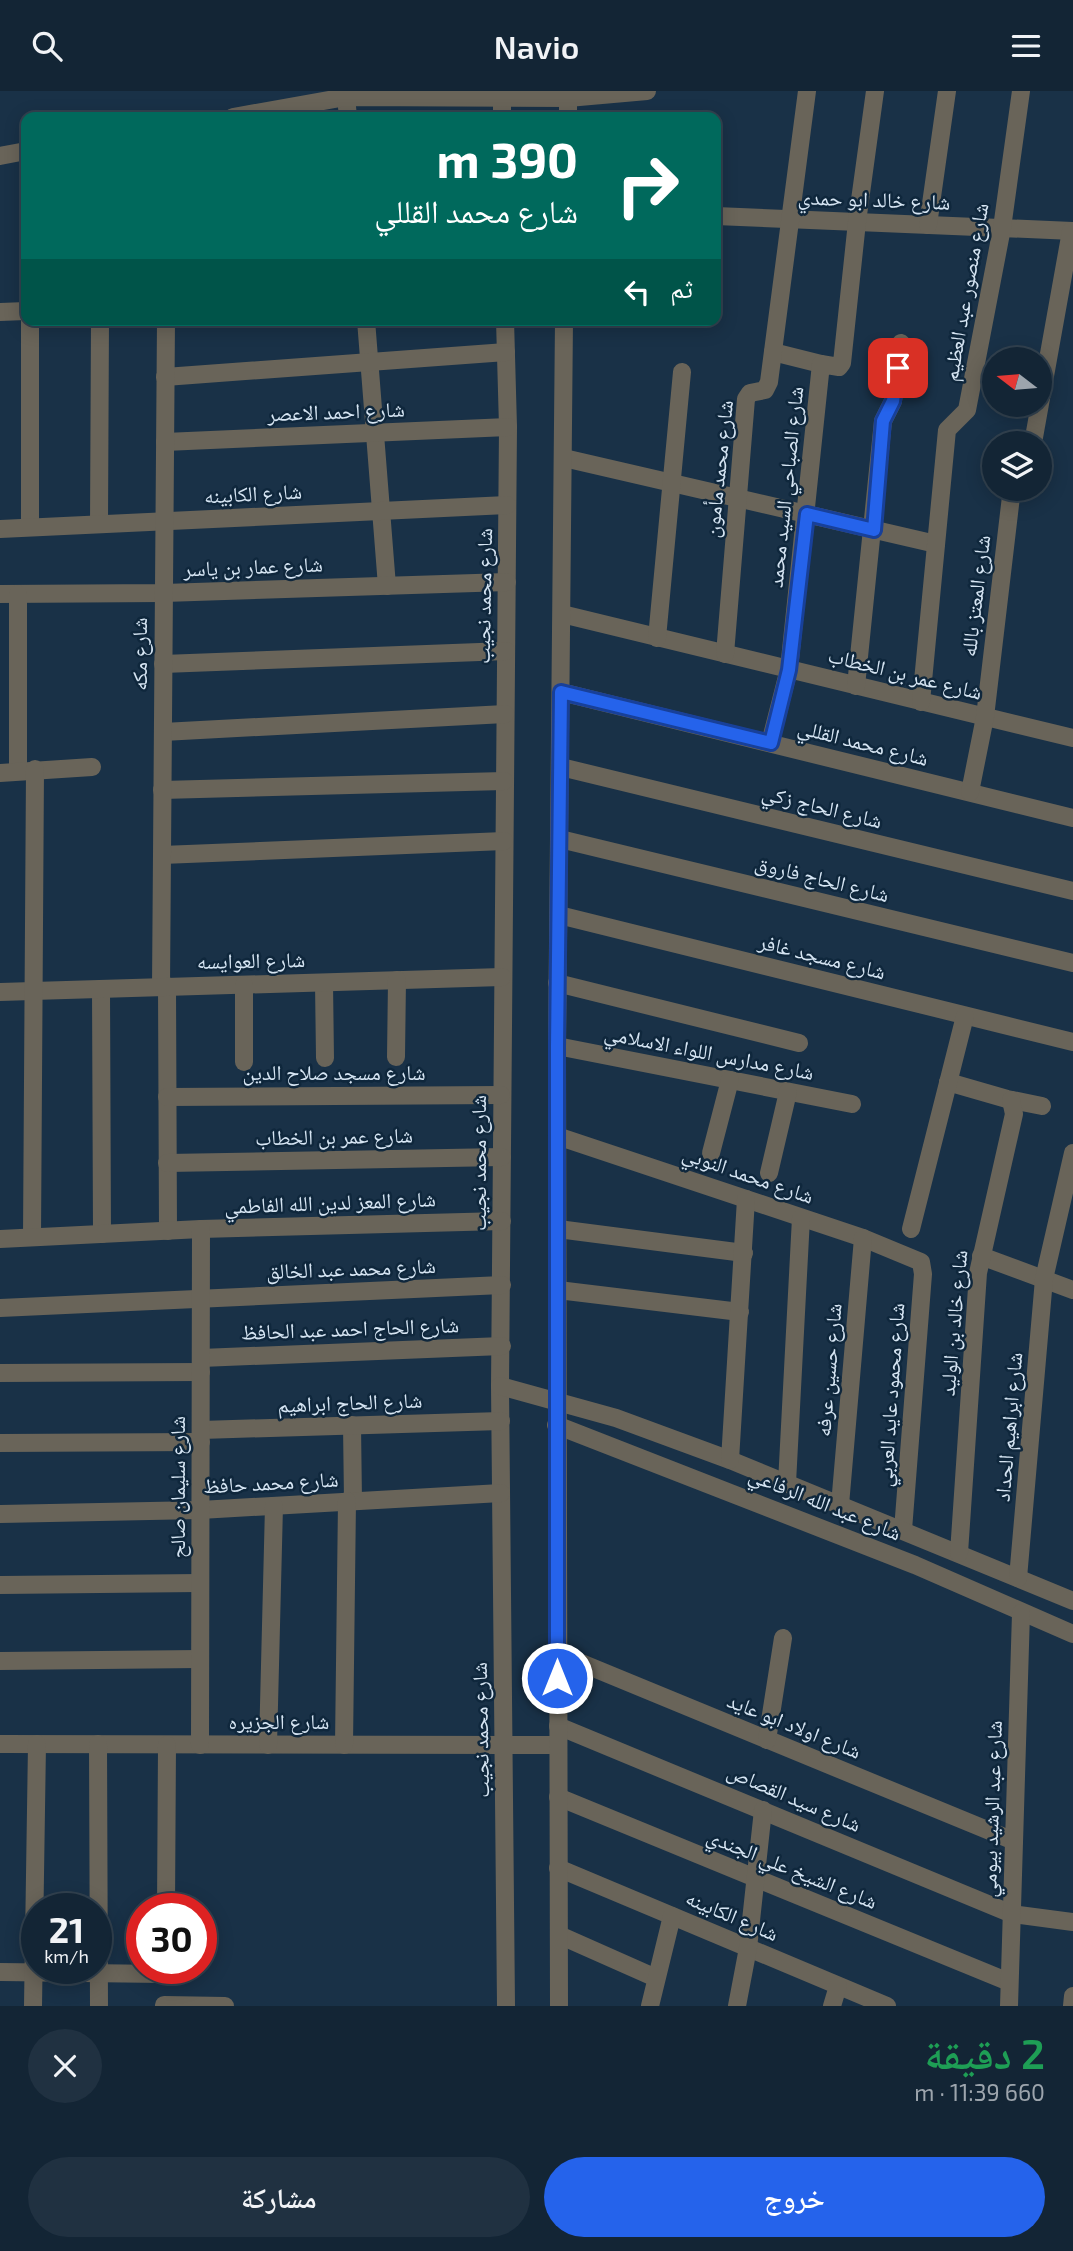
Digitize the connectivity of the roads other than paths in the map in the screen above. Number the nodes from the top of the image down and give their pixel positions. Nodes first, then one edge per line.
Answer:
1 (647, 91) edge
2 (807, 91) edge
3 (875, 91) edge
4 (947, 91) edge
5 (1021, 91) edge
6 (568, 94) edge
7 (346, 97) junction
8 (502, 97) junction
9 (261, 112) edge
10 (348, 112) edge
11 (502, 112) edge
12 (568, 112) edge
13 (21, 153) edge
14 (0, 156) edge
15 (721, 216) edge
16 (790, 219) junction
17 (857, 222) junction
18 (928, 225) junction
19 (1002, 228) junction
20 (1072, 231) edge
21 (0, 311) edge
22 (21, 311) edge
23 (30, 326) edge
24 (100, 326) edge
25 (166, 326) edge
26 (367, 326) edge
27 (505, 326) edge
28 (564, 326) edge
29 (901, 343) dead end
30 (506, 352) junction
31 (773, 352) junction
32 (370, 362) junction
33 (821, 363) junction
34 (682, 372) dead end
35 (165, 377) junction
36 (508, 427) junction
37 (1034, 431) edge
38 (377, 433) junction
39 (165, 442) junction
40 (564, 458) junction
41 (672, 483) junction
42 (738, 498) junction
43 (1010, 501) edge
44 (508, 505) junction
45 (383, 511) junction
46 (807, 514) junction
47 (164, 520) junction
48 (99, 524) junction
49 (30, 527) junction
50 (0, 529) edge
51 (874, 530) junction
52 (936, 544) junction
53 (507, 582) junction
54 (387, 586) junction
55 (164, 593) junction
56 (9, 594) edge
57 (562, 614) junction
58 (657, 638) junction
59 (506, 651) junction
60 (725, 654) junction
61 (163, 664) junction
62 (789, 670) junction
63 (856, 686) junction
64 (561, 692) junction
65 (921, 702) junction
66 (505, 714) junction
67 (985, 717) junction
68 (163, 732) junction
69 (1073, 738) edge
70 (771, 743) junction
71 (92, 767) dead end
72 (561, 767) junction
73 (18, 771) edge
74 (504, 781) junction
75 (162, 790) junction
76 (970, 792) junction
77 (1073, 818) edge
78 (560, 839) junction
79 (504, 842) junction
80 (162, 855) junction
81 (1073, 891) edge
82 (559, 915) junction
83 (1073, 964) edge
84 (502, 977) junction
85 (397, 980) junction
86 (324, 983) junction
87 (557, 983) junction
88 (244, 985) junction
89 (164, 986) junction
90 (101, 989) junction
91 (34, 991) junction
92 (0, 992) edge
93 (965, 1016) junction
94 (1073, 1042) edge
95 (799, 1043) dead end
96 (557, 1046) junction
97 (325, 1058) dead end
98 (396, 1058) dead end
99 (244, 1062) dead end
100 (730, 1080) junction
101 (948, 1082) junction
102 (788, 1092) junction
103 (501, 1095) junction
104 (167, 1097) junction
105 (1011, 1100) junction
106 (852, 1104) dead end
107 (1042, 1106) dead end
108 (557, 1136) junction
109 (711, 1153) dead end
110 (1073, 1153) edge
111 (502, 1157) junction
112 (167, 1163) junction
113 (769, 1173) dead end
114 (746, 1199) junction
115 (801, 1218) junction
116 (502, 1221) junction
117 (201, 1229) junction
118 (558, 1229) junction
119 (911, 1229) dead end
120 (168, 1230) junction
121 (102, 1234) junction
122 (32, 1237) junction
123 (863, 1238) junction
124 (0, 1239) edge
125 (744, 1253) junction
126 (981, 1256) junction
127 (921, 1262) joint
128 (1044, 1279) junction
129 (502, 1285) junction
130 (558, 1290) junction
131 (1073, 1290) edge
132 (201, 1297) junction
133 (0, 1307) edge
134 (740, 1312) junction
135 (502, 1346) junction
136 (201, 1365) junction
137 (0, 1373) edge
138 (500, 1386) junction
139 (556, 1399) junction
140 (501, 1421) junction
141 (352, 1425) junction
142 (556, 1425) junction
143 (201, 1436) junction
144 (0, 1443) edge
145 (730, 1460) junction
146 (786, 1483) junction
147 (501, 1493) junction
148 (351, 1501) junction
149 (840, 1505) junction
150 (274, 1506) junction
151 (200, 1510) junction
152 (0, 1514) edge
153 (903, 1531) junction
154 (959, 1553) junction
155 (1018, 1578) junction
156 (200, 1583) junction
157 (0, 1585) edge
158 (1073, 1601) edge
159 (1021, 1613) junction
160 (1073, 1634) edge
161 (783, 1638) dead end
162 (557, 1653) junction
163 (200, 1659) junction
164 (0, 1661) edge
165 (558, 1726) junction
166 (767, 1740) junction
167 (0, 1744) edge
168 (37, 1744) junction
169 (98, 1744) junction
170 (167, 1745) junction
171 (200, 1745) junction
172 (268, 1745) junction
173 (344, 1745) junction
174 (504, 1745) junction
175 (558, 1745) junction
176 (558, 1797) junction
177 (763, 1810) junction
178 (1014, 1842) junction
179 (558, 1868) junction
180 (757, 1879) junction
181 (34, 1893) edge
182 (99, 1893) edge
183 (166, 1893) edge
184 (1012, 1914) junction
185 (672, 1916) junction
186 (1073, 1922) edge
187 (559, 1935) junction
188 (748, 1948) junction
189 (0, 1972) edge
190 (21, 1972) edge
191 (656, 1978) junction
192 (1009, 1982) junction
193 (33, 1984) edge
194 (99, 1984) edge
195 (165, 1984) edge
196 (838, 1986) junction
197 (1073, 1996) edge
198 (164, 2005) edge
199 (33, 2006) edge
200 (99, 2006) edge
201 (225, 2006) edge
202 (506, 2006) edge
203 (559, 2006) edge
204 (650, 2006) edge
205 (737, 2006) edge
206 (832, 2006) edge
207 (887, 2006) edge
208 (1009, 2006) edge
209 (1072, 2006) edge

1 - 6 street
2 - 16 street, شارع محمد مأمون
3 - 17 street, شارع الصباحي السيد محمد
4 - 18 street
5 - 19 street, شارع منصور عبد العظيم
6 - 8 street
6 - 12 street
7 - 8 street
7 - 9 street
7 - 10 street
8 - 11 street
13 - 14 street
15 - 16 street, شارع خالد ابو حمدي
16 - 17 street, شارع خالد ابو حمدي
16 - 31 street, شارع محمد مأمون
17 - 18 street, شارع خالد ابو حمدي
17 - 33 street, شارع الصباحي السيد محمد
18 - 19 street, شارع خالد ابو حمدي
19 - 20 street, شارع خالد ابو حمدي
19 - 52 street, شارع منصور عبد العظيم
20 - 37 street
21 - 22 street
23 - 49 street
24 - 48 street
25 - 35 street, شارع مكه
26 - 32 street
27 - 30 street, شارع محمد نجيب
28 - 40 street
29 - 51 street
30 - 32 street
30 - 36 street, شارع محمد نجيب
31 - 33 street
31 - 42 street, شارع محمد مأمون
32 - 35 street
32 - 38 street
33 - 46 street, شارع الصباحي السيد محمد
34 - 41 street
35 - 39 street, شارع مكه
36 - 38 street, شارع احمد الاعصر
36 - 44 street, شارع محمد نجيب
38 - 39 street, شارع احمد الاعصر
38 - 45 street
39 - 47 street, شارع مكه
40 - 41 street
40 - 57 street
41 - 42 street
41 - 58 street
42 - 46 street
42 - 60 street, شارع محمد مأمون
43 - 67 street, شارع المعتز بالله
44 - 45 street, شارع الكابينه
44 - 53 street, شارع محمد نجيب
45 - 47 street, شارع الكابينه
45 - 54 street
46 - 51 street
46 - 62 street, شارع الصباحي السيد محمد
47 - 48 street, شارع الكابينه
47 - 55 street, شارع مكه
48 - 49 street, شارع الكابينه
49 - 50 street, شارع الكابينه
51 - 52 street
51 - 63 street
52 - 65 street, شارع منصور عبد العظيم
53 - 54 street, شارع عمار بن ياسر
53 - 59 street, شارع محمد نجيب
54 - 55 street, شارع عمار بن ياسر
55 - 56 street, شارع عمار بن ياسر
55 - 61 street, شارع مكه
56 - 73 street
57 - 58 street, شارع عمر بن الخطاب
57 - 64 street
58 - 60 street, شارع عمر بن الخطاب
59 - 61 street
59 - 66 street, شارع محمد نجيب
60 - 62 street, شارع عمر بن الخطاب
61 - 68 street, شارع مكه
62 - 63 street, شارع عمر بن الخطاب
62 - 70 street, شارع الصباحي السيد محمد
63 - 65 street, شارع عمر بن الخطاب
64 - 70 street, شارع محمد القللي
64 - 72 street
65 - 67 street, شارع عمر بن الخطاب
66 - 68 street
66 - 74 street, شارع محمد نجيب
67 - 69 street, شارع عمر بن الخطاب
67 - 76 street, شارع المعتز بالله
68 - 75 street, شارع مكه
70 - 76 street, شارع محمد القللي
71 - 73 street
72 - 78 street
72 - 81 street, شارع الحاج زكي
73 - 91 street
74 - 75 street
74 - 79 street, شارع محمد نجيب
75 - 80 street, شارع مكه
76 - 77 street, شارع محمد القللي
78 - 82 street
78 - 83 street, شارع الحاج فاروق
79 - 80 street
79 - 84 street, شارع محمد نجيب
80 - 89 street, شارع مكه
82 - 87 street
82 - 93 street, شارع مسجد غافر
84 - 85 street, شارع العوايسه
84 - 103 street, شارع محمد نجيب
85 - 86 street, شارع العوايسه
85 - 98 street
86 - 88 street, شارع العوايسه
86 - 97 street
87 - 95 street
87 - 96 street
88 - 89 street, شارع العوايسه
88 - 99 street
89 - 90 street, شارع العوايسه
89 - 104 street, شارع مكه
90 - 91 street, شارع العوايسه
90 - 121 street
91 - 92 street, شارع العوايسه
91 - 122 street
93 - 94 street, شارع مسجد غافر
93 - 101 street
96 - 100 street, شارع مدارس اللواء الاسلامي
96 - 108 street
100 - 102 street, شارع مدارس اللواء الاسلامي
100 - 109 street
101 - 105 street
101 - 119 street
102 - 106 street, شارع مدارس اللواء الاسلامي
102 - 113 street
103 - 104 street, شارع مسجد صلاح الدين
103 - 111 street, شارع محمد نجيب
104 - 112 street, شارع مكه
105 - 107 street
105 - 126 street, شارع خالد بن الوليد
108 - 114 street, شارع محمد النوبي
108 - 118 street
110 - 128 street, شارع ابراهيم الحداد
111 - 112 street, شارع عمر بن الخطاب
111 - 116 street, شارع محمد نجيب
112 - 120 street, شارع مكه
114 - 115 street, شارع محمد النوبي
114 - 125 street
115 - 123 street, شارع محمد النوبي
115 - 146 street
116 - 117 street, شارع المعز لدين الله الفاطمي
116 - 129 street, شارع محمد نجيب
117 - 120 street, شارع المعز لدين الله الفاطمي
117 - 132 street, شارع سليمان صالح
118 - 125 street
118 - 130 street
120 - 121 street, شارع المعز لدين الله الفاطمي
121 - 122 street, شارع المعز لدين الله الفاطمي
122 - 124 street, شارع المعز لدين الله الفاطمي
123 - 127 street, شارع محمد النوبي
123 - 149 street, شارع حسين عرفه
125 - 134 street
126 - 128 street
126 - 154 street, شارع خالد بن الوليد
127 - 153 street, شارع محمود عايد العربي
128 - 131 street
128 - 155 street, شارع ابراهيم الحداد
129 - 132 street, شارع محمد عبد الخالق
129 - 135 street, شارع محمد نجيب
130 - 134 street
130 - 139 street
132 - 133 street, شارع محمد عبد الخالق
132 - 136 street, شارع سليمان صالح
134 - 145 street
135 - 136 street, شارع الحاج احمد عبد الحافظ
135 - 138 street, شارع محمد نجيب
136 - 137 street, شارع الحاج احمد عبد الحافظ
136 - 143 street, شارع سليمان صالح
138 - 139 street, شارع عبد الله الرفاعي
138 - 140 street, شارع محمد نجيب
139 - 142 street
139 - 145 street, شارع عبد الله الرفاعي
140 - 141 street, شارع الحاج ابراهيم
140 - 147 street, شارع محمد نجيب
141 - 143 street, شارع الحاج ابراهيم
141 - 148 street
142 - 159 street, شارع عبد الله الرفاعي
142 - 162 street
143 - 144 street, شارع الحاج ابراهيم
143 - 151 street, شارع سليمان صالح
145 - 146 street, شارع عبد الله الرفاعي
146 - 149 street, شارع عبد الله الرفاعي
147 - 148 street, شارع محمد حافظ
147 - 174 street, شارع محمد نجيب
148 - 150 street, شارع محمد حافظ
148 - 173 street
149 - 153 street, شارع عبد الله الرفاعي
150 - 151 street, شارع محمد حافظ
150 - 172 street
151 - 152 street, شارع محمد حافظ
151 - 156 street, شارع سليمان صالح
153 - 154 street, شارع عبد الله الرفاعي
154 - 155 street, شارع عبد الله الرفاعي
155 - 158 street, شارع عبد الله الرفاعي
156 - 157 street
156 - 163 street, شارع سليمان صالح
159 - 160 street, شارع عبد الله الرفاعي
159 - 178 street, شارع عبد الرشيد بيومي
161 - 166 street
162 - 165 street
162 - 166 street, شارع اولاد ابو عايد
163 - 164 street
163 - 171 street, شارع سليمان صالح
165 - 175 street
165 - 177 street, شارع سيد القصاص
166 - 178 street, شارع اولاد ابو عايد
167 - 168 street, شارع الجزيره
168 - 169 street, شارع الجزيره
168 - 181 street
169 - 170 street, شارع الجزيره
169 - 182 street
170 - 171 street, شارع الجزيره
170 - 183 street
171 - 172 street, شارع الجزيره
172 - 173 street, شارع الجزيره
173 - 174 street, شارع الجزيره
174 - 175 street, شارع الجزيره
174 - 202 street, شارع محمد نجيب
175 - 176 street
176 - 179 street
176 - 180 street, شارع الشيخ علي الجندي
177 - 180 street
177 - 184 street, شارع سيد القصاص
178 - 184 street, شارع عبد الرشيد بيومي
179 - 185 street, شارع الكابينه
179 - 187 street
180 - 188 street
180 - 192 street, شارع الشيخ علي الجندي
184 - 186 street, شارع سيد القصاص
184 - 192 street, شارع عبد الرشيد بيومي
185 - 188 street, شارع الكابينه
185 - 191 street
187 - 191 street
187 - 203 street
188 - 196 street, شارع الكابينه
188 - 205 street
189 - 190 street
191 - 204 street
192 - 208 street, شارع عبد الرشيد بيومي
193 - 199 street
194 - 200 street
195 - 198 street
196 - 206 street
196 - 207 street, شارع الكابينه
197 - 209 street
198 - 201 street

